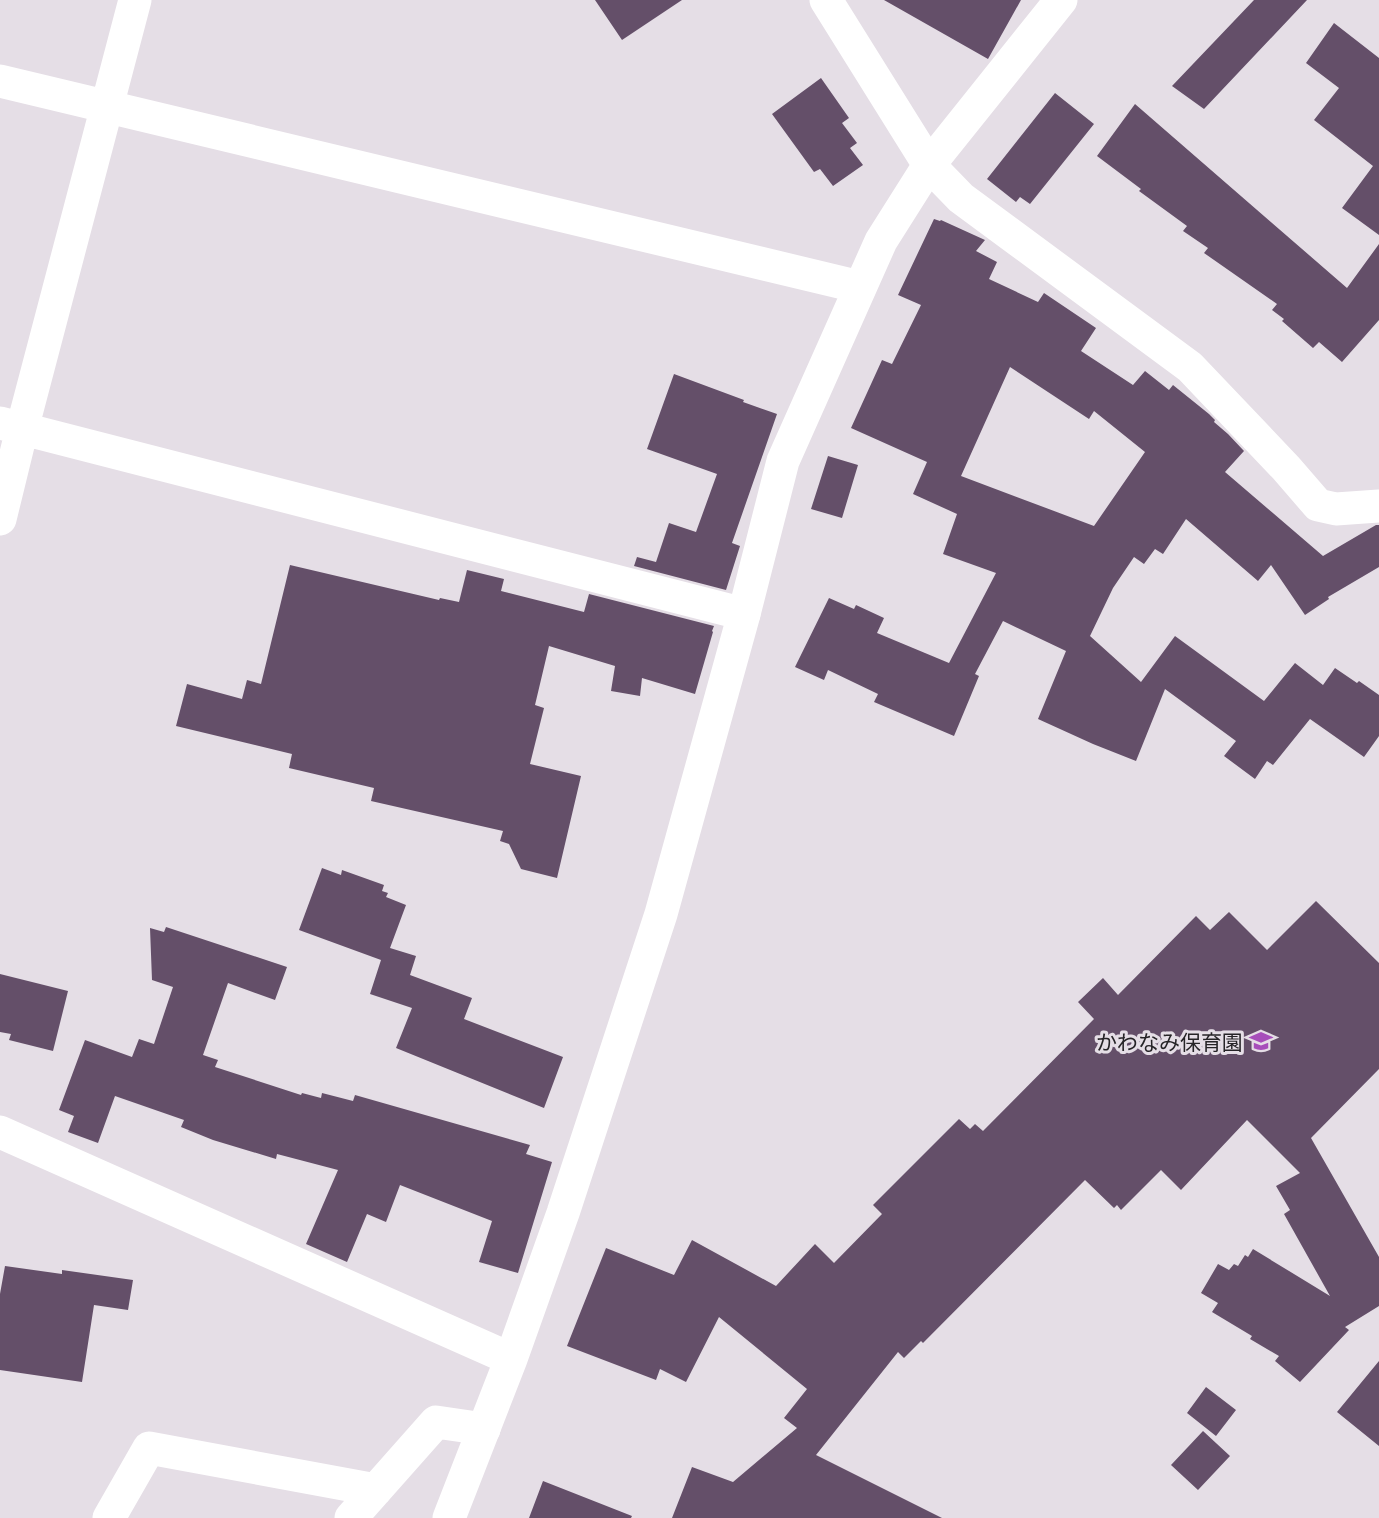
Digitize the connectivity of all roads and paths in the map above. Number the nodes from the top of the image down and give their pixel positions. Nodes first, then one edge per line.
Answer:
1 (135, 0) edge
2 (826, 0) edge
3 (1061, 0) edge
4 (0, 81) edge
5 (108, 107) junction
6 (929, 165) junction
7 (860, 287) junction
8 (11, 426) edge
9 (1379, 506) edge
10 (0, 519) edge
11 (744, 614) junction
12 (0, 1132) edge
13 (511, 1359) junction
14 (484, 1429) junction
15 (376, 1490) junction
16 (110, 1518) edge
17 (351, 1518) edge
18 (449, 1518) edge

1 - 5 street
2 - 6 street
3 - 6 street
4 - 5 street
5 - 7 street
5 - 8 street
6 - 7 street
6 - 9 street
7 - 11 street
8 - 10 street
8 - 11 street
11 - 13 street
12 - 13 street
13 - 14 street
14 - 15 street
14 - 18 street
15 - 16 street
15 - 17 street

